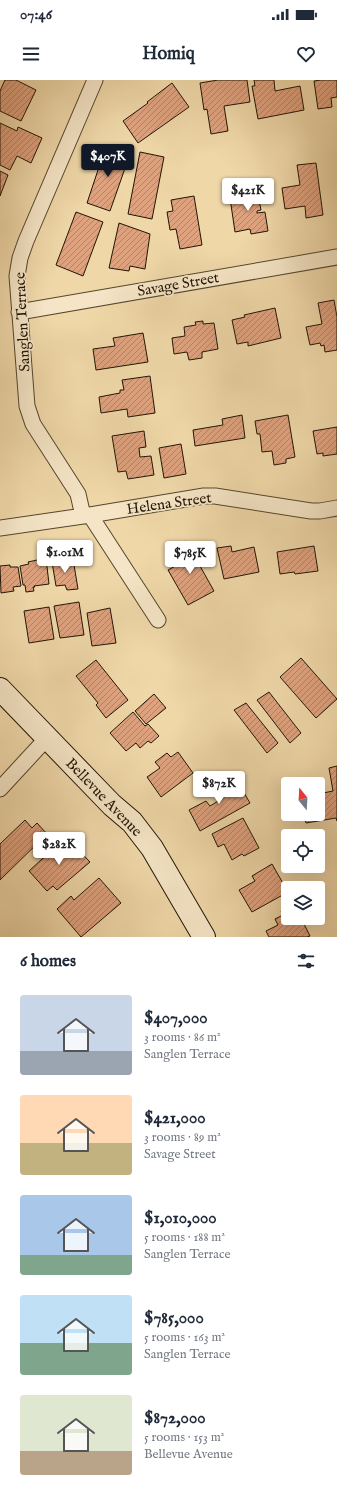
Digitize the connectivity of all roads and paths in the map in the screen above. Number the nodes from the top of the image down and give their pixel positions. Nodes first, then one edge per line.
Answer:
1 (95, 80) edge
2 (337, 257) edge
3 (19, 312) junction
4 (337, 508) edge
5 (87, 515) junction
6 (0, 528) edge
7 (158, 620) dead end
8 (0, 689) edge
9 (47, 738) junction
10 (0, 789) edge
11 (204, 937) edge

1 - 3 street, Sanglen Terrace
2 - 3 street, Savage Street
3 - 5 street, Sanglen Terrace
4 - 5 street, Helena Street
5 - 6 street, Helena Street
5 - 7 street, Sanglen Terrace
8 - 9 street, Bellevue Avenue
9 - 10 street
9 - 11 street, Bellevue Avenue

